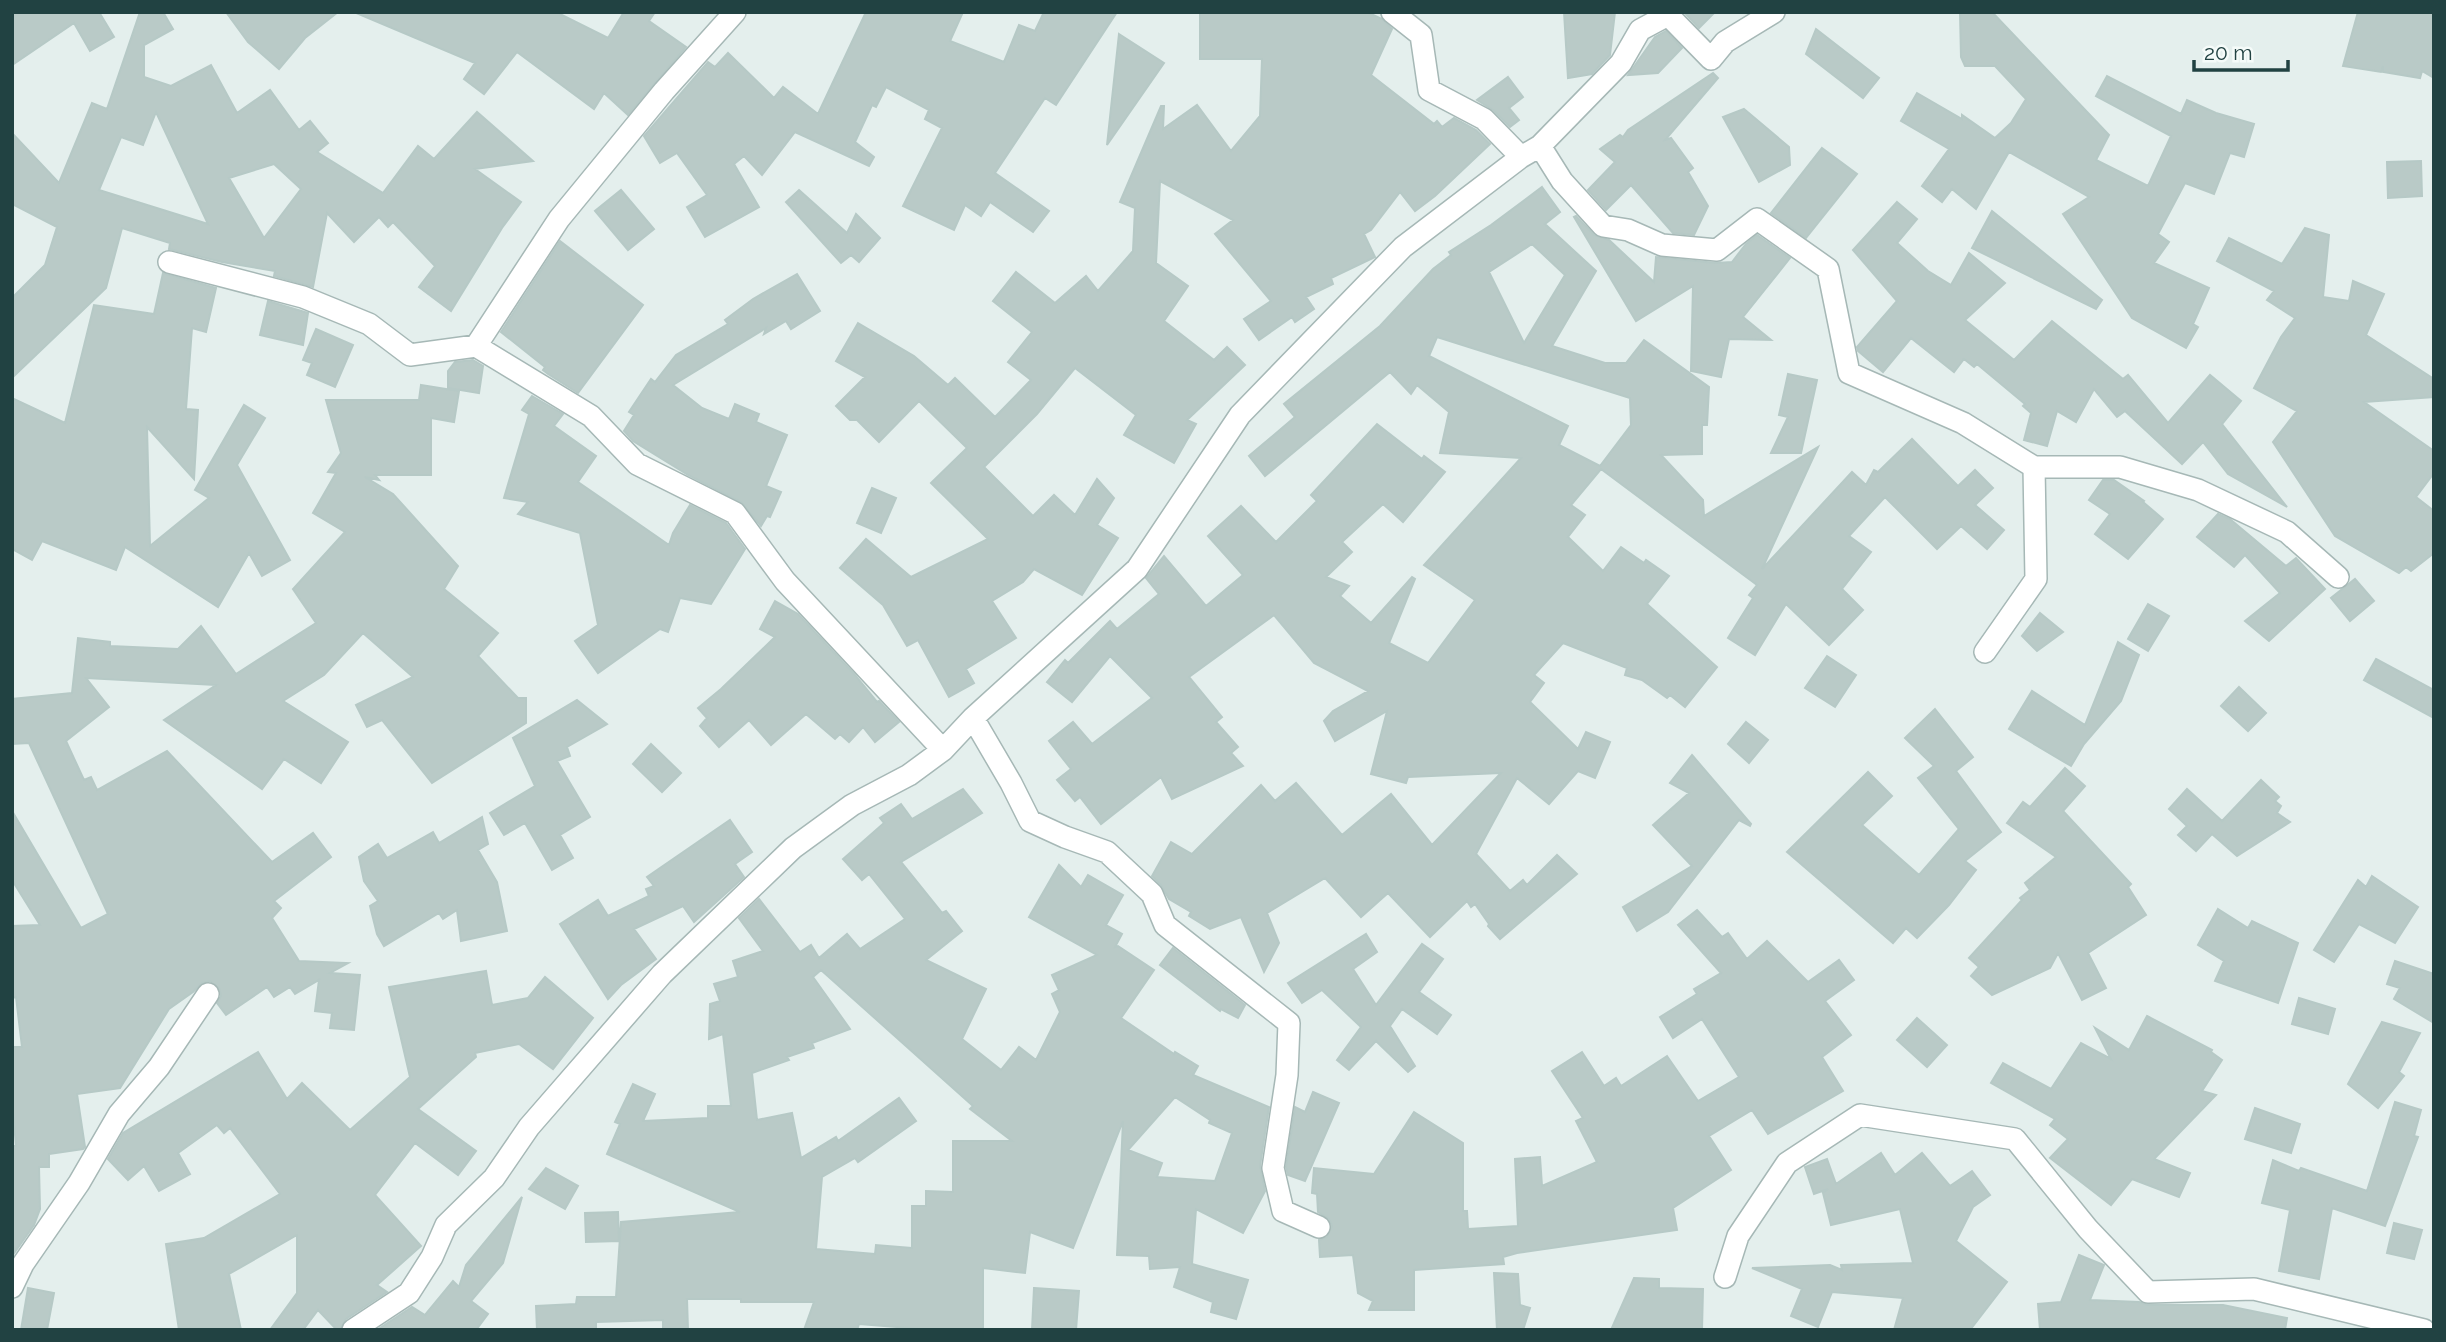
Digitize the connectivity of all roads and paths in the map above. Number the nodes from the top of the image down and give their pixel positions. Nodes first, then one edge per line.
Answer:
1 (1392, 12) edge
2 (1774, 12) edge
3 (731, 13) edge
4 (1669, 14) edge
5 (1540, 146) junction
6 (1521, 157) junction
7 (169, 262) dead end
8 (476, 346) junction
9 (2034, 467) junction
10 (2338, 577) dead end
11 (1985, 652) dead end
12 (973, 718) junction
13 (943, 750) junction
14 (208, 993) dead end
15 (1319, 1227) dead end
16 (1725, 1278) dead end
17 (12, 1287) edge
18 (353, 1330) edge
19 (2424, 1330) edge

1 - 6 street
2 - 4 street
3 - 8 street
4 - 5 street
5 - 6 street
5 - 9 street
6 - 12 street
7 - 8 street
8 - 13 street
9 - 10 street
9 - 11 street
12 - 13 street
12 - 15 street
13 - 18 street
14 - 17 street
16 - 19 street

